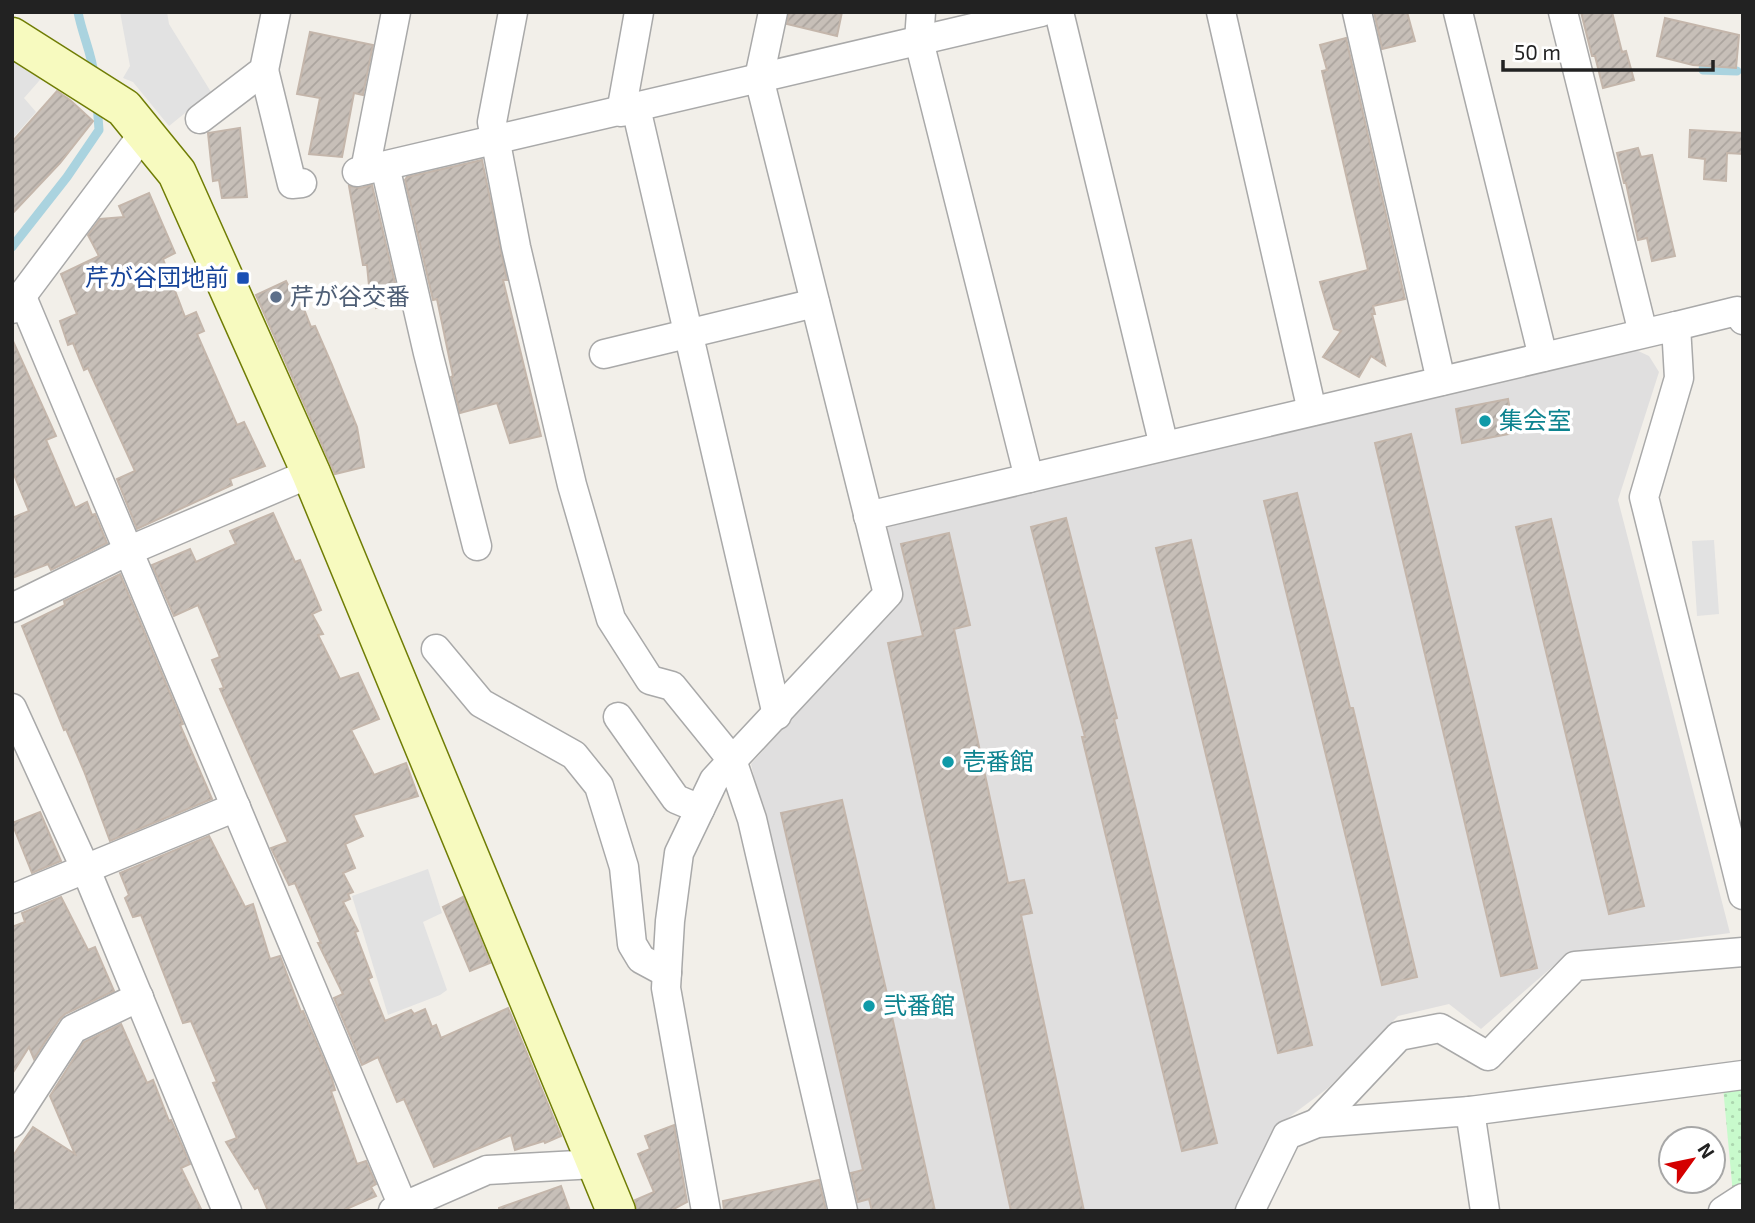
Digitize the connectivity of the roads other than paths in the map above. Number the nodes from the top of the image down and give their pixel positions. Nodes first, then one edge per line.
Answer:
1 (276, 12) edge
2 (396, 12) edge
3 (513, 12) edge
4 (639, 12) edge
5 (773, 12) edge
6 (921, 12) edge
7 (1041, 12) edge
8 (1059, 12) edge
9 (1221, 12) edge
10 (1357, 12) edge
11 (1458, 12) edge
12 (1563, 12) edge
13 (12, 37) edge
14 (919, 41) junction
15 (264, 70) junction
16 (760, 78) junction
17 (628, 110) junction
18 (200, 119) dead end
19 (134, 121) junction
20 (495, 141) junction
21 (369, 169) junction
22 (302, 183) dead end
23 (17, 303) edge
24 (815, 303) junction
25 (1743, 320) edge
26 (1676, 326) junction
27 (1643, 333) junction
28 (688, 334) junction
29 (604, 354) dead end
30 (1544, 357) junction
31 (1441, 381) junction
32 (1312, 411) junction
33 (1164, 446) junction
34 (311, 473) junction
35 (1029, 478) junction
36 (868, 516) junction
37 (477, 546) dead end
38 (128, 551) junction
39 (12, 608) edge
40 (436, 649) dead end
41 (12, 708) edge
42 (777, 715) junction
43 (618, 717) dead end
44 (732, 760) junction
45 (236, 807) junction
46 (700, 809) junction
47 (86, 870) junction
48 (1743, 895) edge
49 (12, 899) edge
50 (1743, 952) edge
51 (667, 973) junction
52 (139, 997) junction
53 (1743, 1074) edge
54 (1470, 1111) junction
55 (12, 1123) edge
56 (1317, 1123) junction
57 (596, 1164) junction
58 (1743, 1198) edge
59 (401, 1209) edge
60 (228, 1211) edge
61 (616, 1211) edge
62 (706, 1211) edge
63 (843, 1211) edge
64 (1250, 1211) edge
65 (1485, 1211) edge
66 (1723, 1211) edge

1 - 15 street
2 - 21 street
3 - 20 street
4 - 17 street
5 - 16 street
6 - 14 street
7 - 14 street
8 - 33 street
9 - 32 street
10 - 31 street
11 - 30 street
12 - 27 street
13 - 19 street
14 - 16 street
14 - 35 street
15 - 18 street
15 - 22 street
16 - 17 street
16 - 24 street
17 - 20 street
17 - 28 street
19 - 23 street
19 - 34 street
20 - 21 street
20 - 44 street
21 - 37 street
23 - 38 street
24 - 28 street
24 - 36 street
25 - 26 street
26 - 27 street
26 - 48 street
27 - 30 street
28 - 29 street
28 - 42 street
30 - 31 street
31 - 32 street
32 - 33 street
33 - 35 street
34 - 38 street
34 - 57 street
35 - 36 street
36 - 42 street
38 - 39 street
38 - 45 street
40 - 51 street
41 - 47 street
42 - 44 street
43 - 46 street
44 - 46 street
44 - 63 street
45 - 47 street
45 - 59 street
46 - 51 street
47 - 49 street
47 - 52 street
50 - 56 street
51 - 62 street
52 - 55 street
52 - 60 street
53 - 54 street
54 - 56 street
54 - 65 street
56 - 64 street
57 - 59 street
57 - 61 street
58 - 66 street

